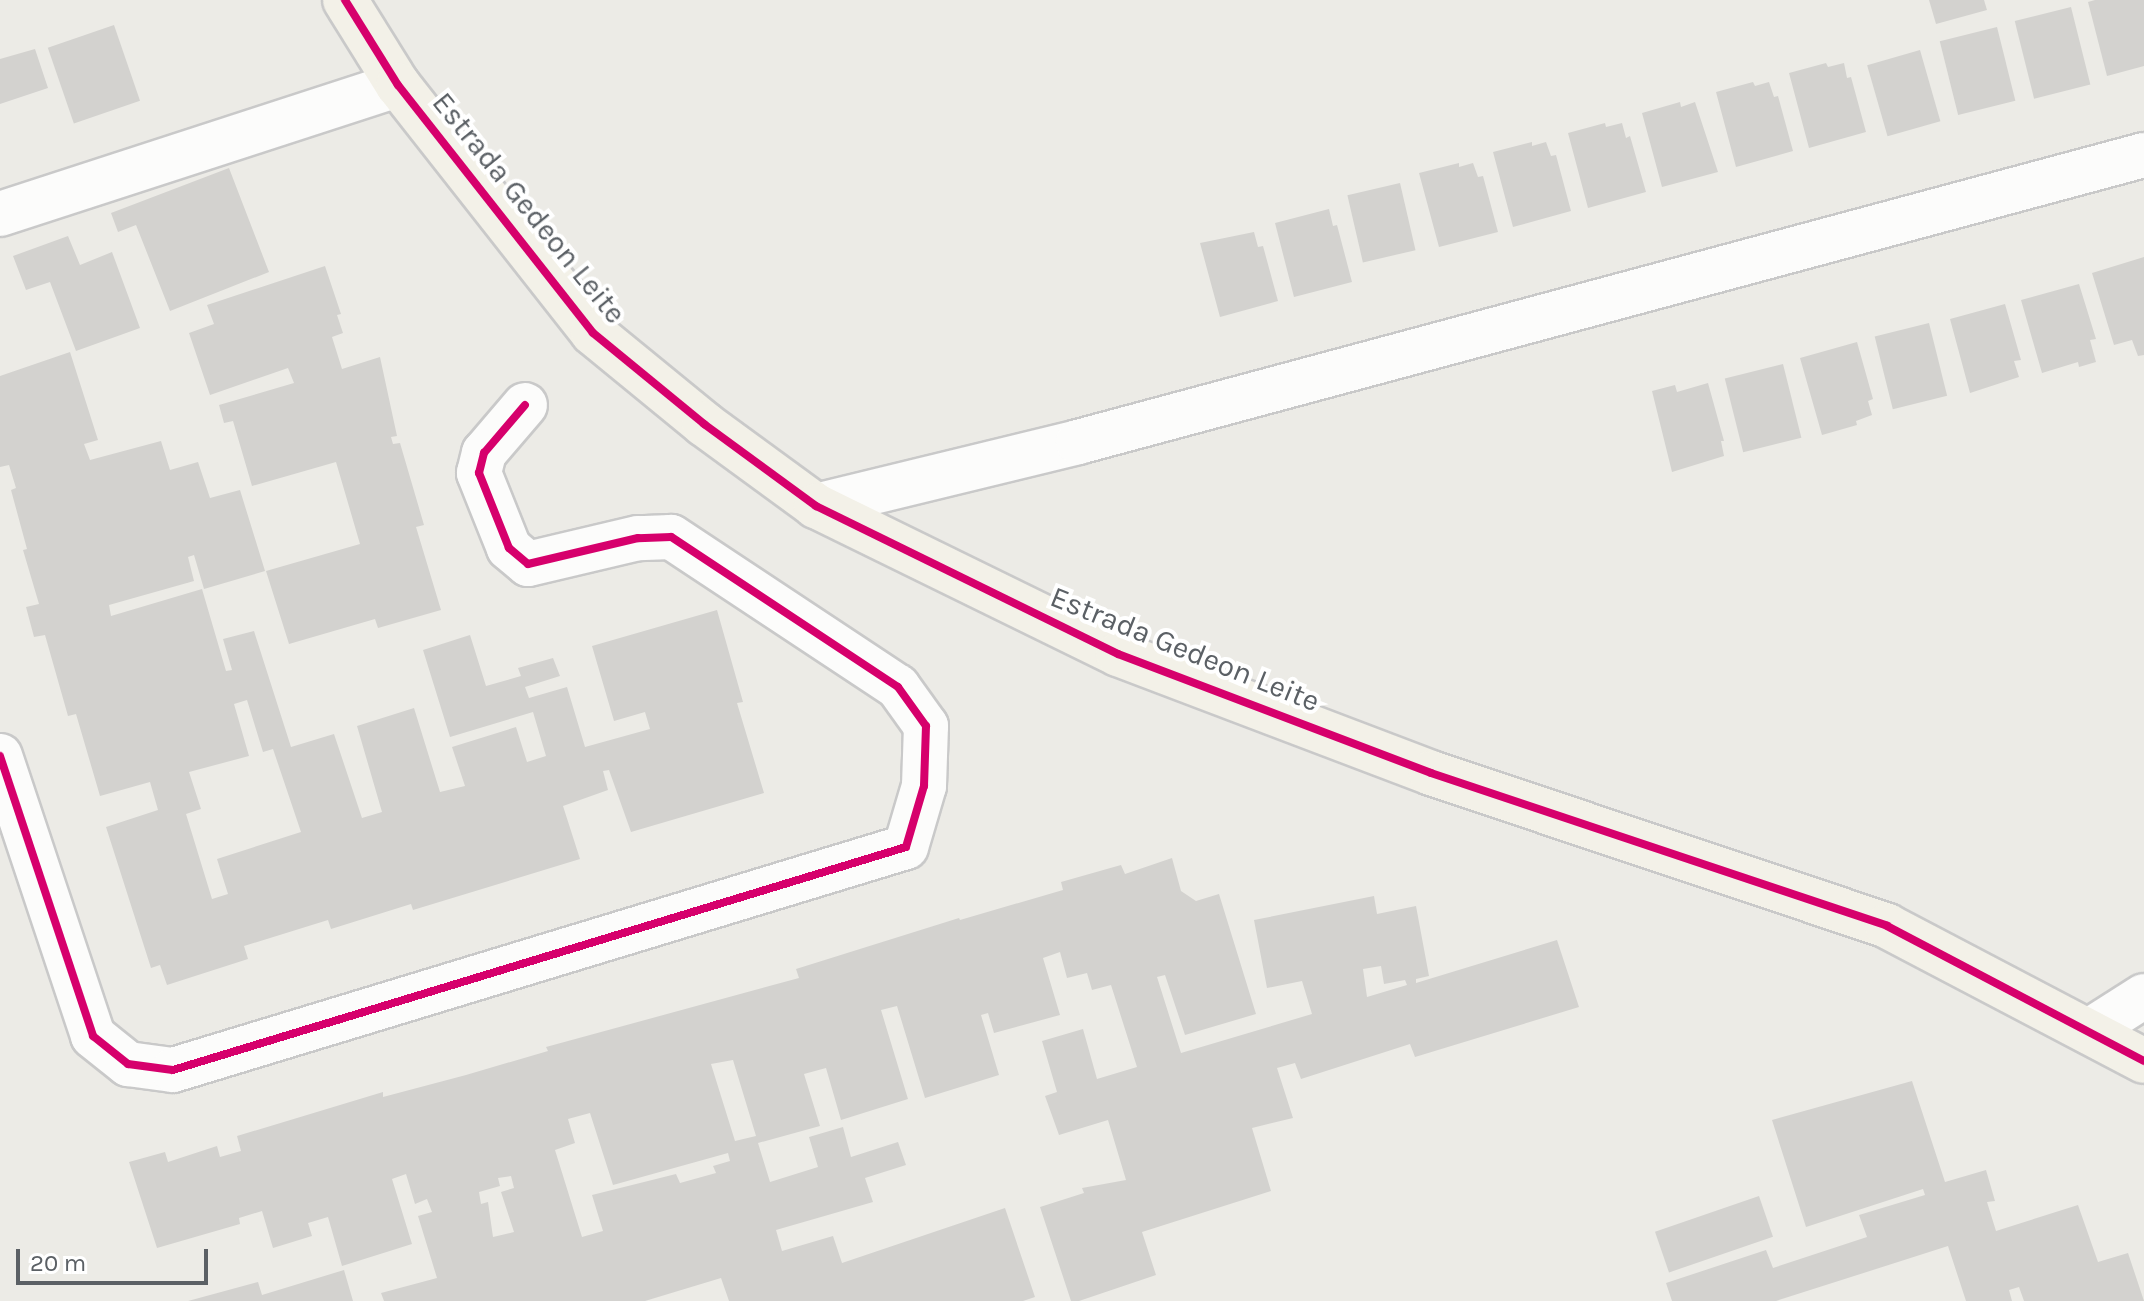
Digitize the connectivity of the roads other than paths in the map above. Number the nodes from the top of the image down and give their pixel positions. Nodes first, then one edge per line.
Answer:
1 (345, 0) edge
2 (398, 85) junction
3 (2144, 155) edge
4 (0, 214) edge
5 (525, 405) dead end
6 (816, 506) junction
7 (0, 756) edge
8 (2144, 996) edge
9 (2089, 1031) junction
10 (2144, 1061) edge

1 - 2 main road, Estrada Gedeon Leite
2 - 4 street
2 - 6 main road, Estrada Gedeon Leite
3 - 6 street
5 - 7 street
6 - 9 main road, Estrada Gedeon Leite
8 - 9 street
9 - 10 main road, Estrada Gedeon Leite

